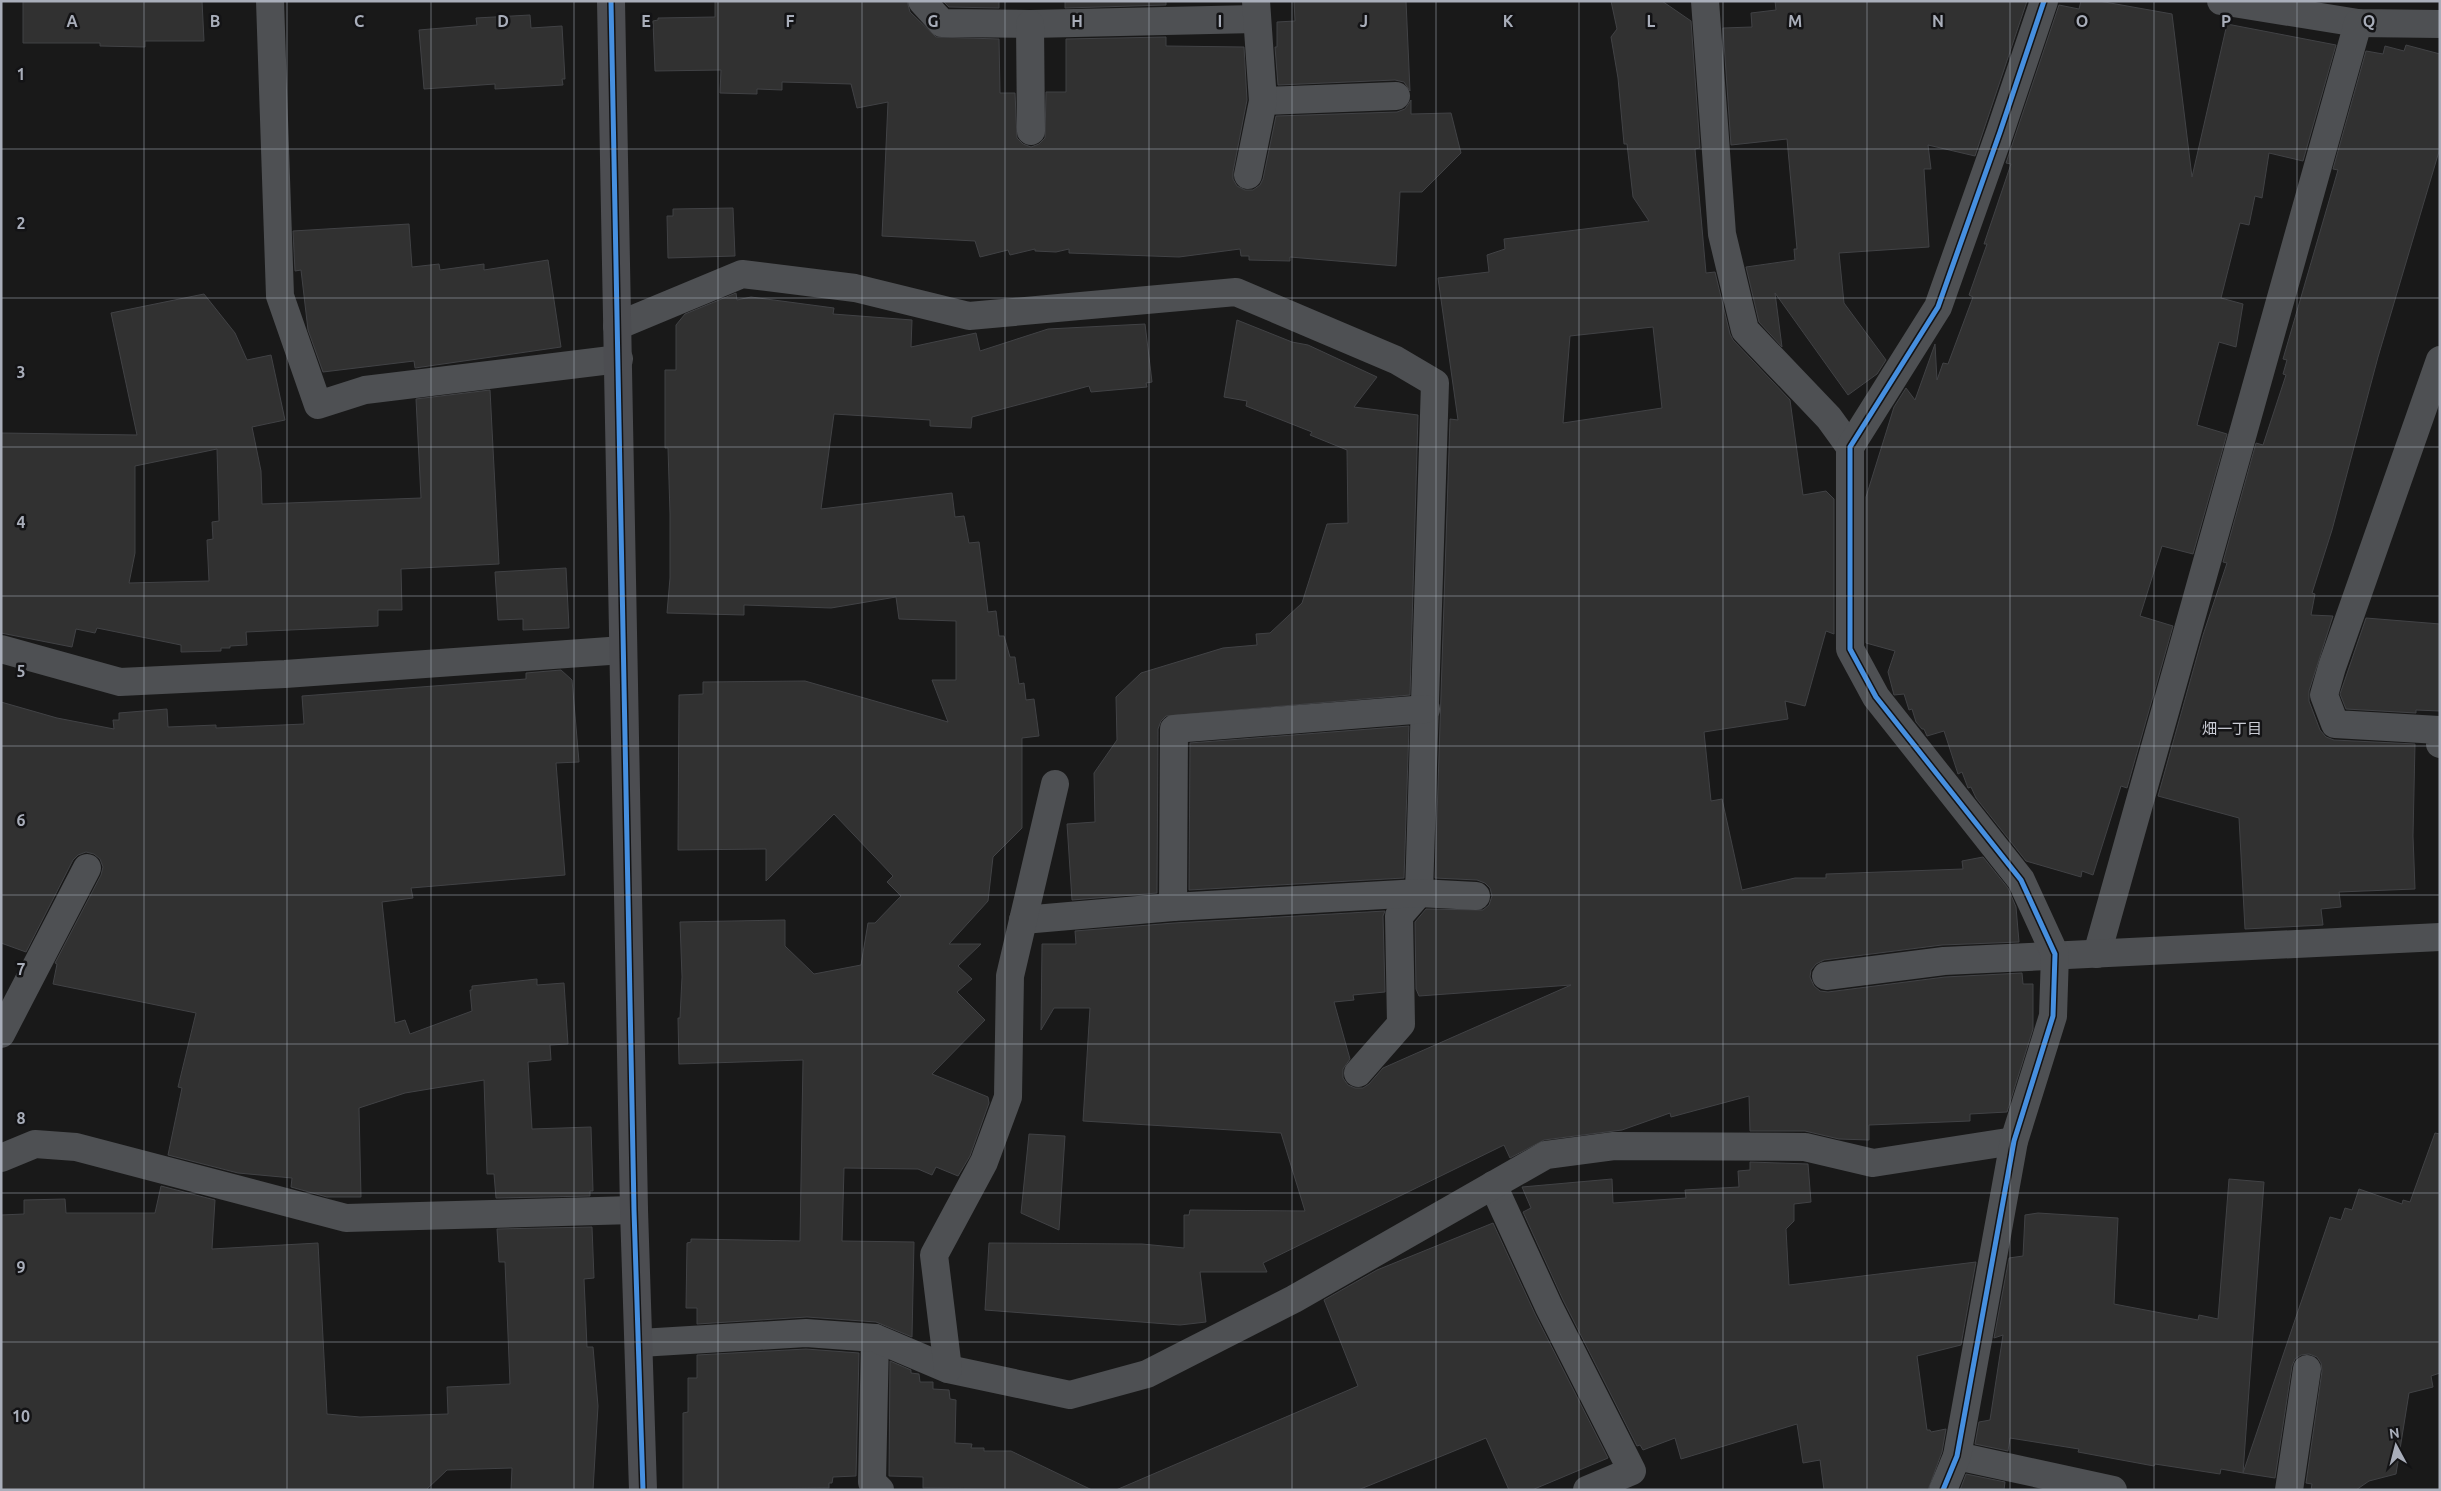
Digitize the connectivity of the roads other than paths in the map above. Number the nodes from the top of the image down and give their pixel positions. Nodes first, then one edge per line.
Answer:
1 (270, 1) edge
2 (612, 1) edge
3 (922, 1) edge
4 (1705, 1) edge
5 (2044, 1) edge
6 (2221, 1) edge
7 (1256, 10) edge
8 (2358, 23) junction
9 (1030, 24) junction
10 (2440, 24) edge
11 (1396, 96) dead end
12 (1263, 101) junction
13 (1031, 131) dead end
14 (1248, 175) dead end
15 (617, 326) junction
16 (619, 359) junction
17 (2440, 360) edge
18 (1850, 447) junction
19 (1, 648) edge
20 (623, 650) junction
21 (1426, 709) junction
22 (2440, 744) edge
23 (1055, 784) dead end
24 (87, 868) dead end
25 (1419, 893) junction
26 (1476, 896) dead end
27 (1173, 907) junction
28 (1023, 920) junction
29 (2440, 936) edge
30 (2055, 954) junction
31 (2097, 954) junction
32 (1826, 976) dead end
33 (1, 1034) edge
34 (1358, 1073) dead end
35 (2014, 1141) junction
36 (1, 1158) edge
37 (1493, 1185) junction
38 (634, 1210) junction
39 (875, 1338) junction
40 (640, 1343) junction
41 (948, 1369) junction
42 (2307, 1369) dead end
43 (1957, 1456) junction
44 (2056, 1484) edge
45 (643, 1490) edge
46 (880, 1490) edge
47 (1587, 1490) edge
48 (1943, 1490) edge
49 (2114, 1490) edge
50 (2288, 1490) edge

1 - 16 street
2 - 15 street
3 - 9 street
4 - 18 street
5 - 18 street
6 - 8 street
7 - 9 street
7 - 12 street
8 - 10 street
8 - 31 street
9 - 13 street
11 - 12 street
12 - 14 street
15 - 16 street
15 - 21 street
16 - 20 street
17 - 22 street
18 - 30 street
19 - 20 street
20 - 38 street
21 - 25 street
21 - 27 street
23 - 28 street
24 - 33 street
25 - 26 street
25 - 27 street
25 - 34 street
27 - 28 street
28 - 41 street
29 - 31 street
30 - 31 street
30 - 32 street
30 - 35 street
35 - 37 street
35 - 43 street
36 - 38 street
37 - 41 street
37 - 47 street
38 - 40 street
39 - 40 street
39 - 41 street
39 - 46 street
40 - 45 street
42 - 50 street
43 - 44 street
43 - 48 street
44 - 49 street

